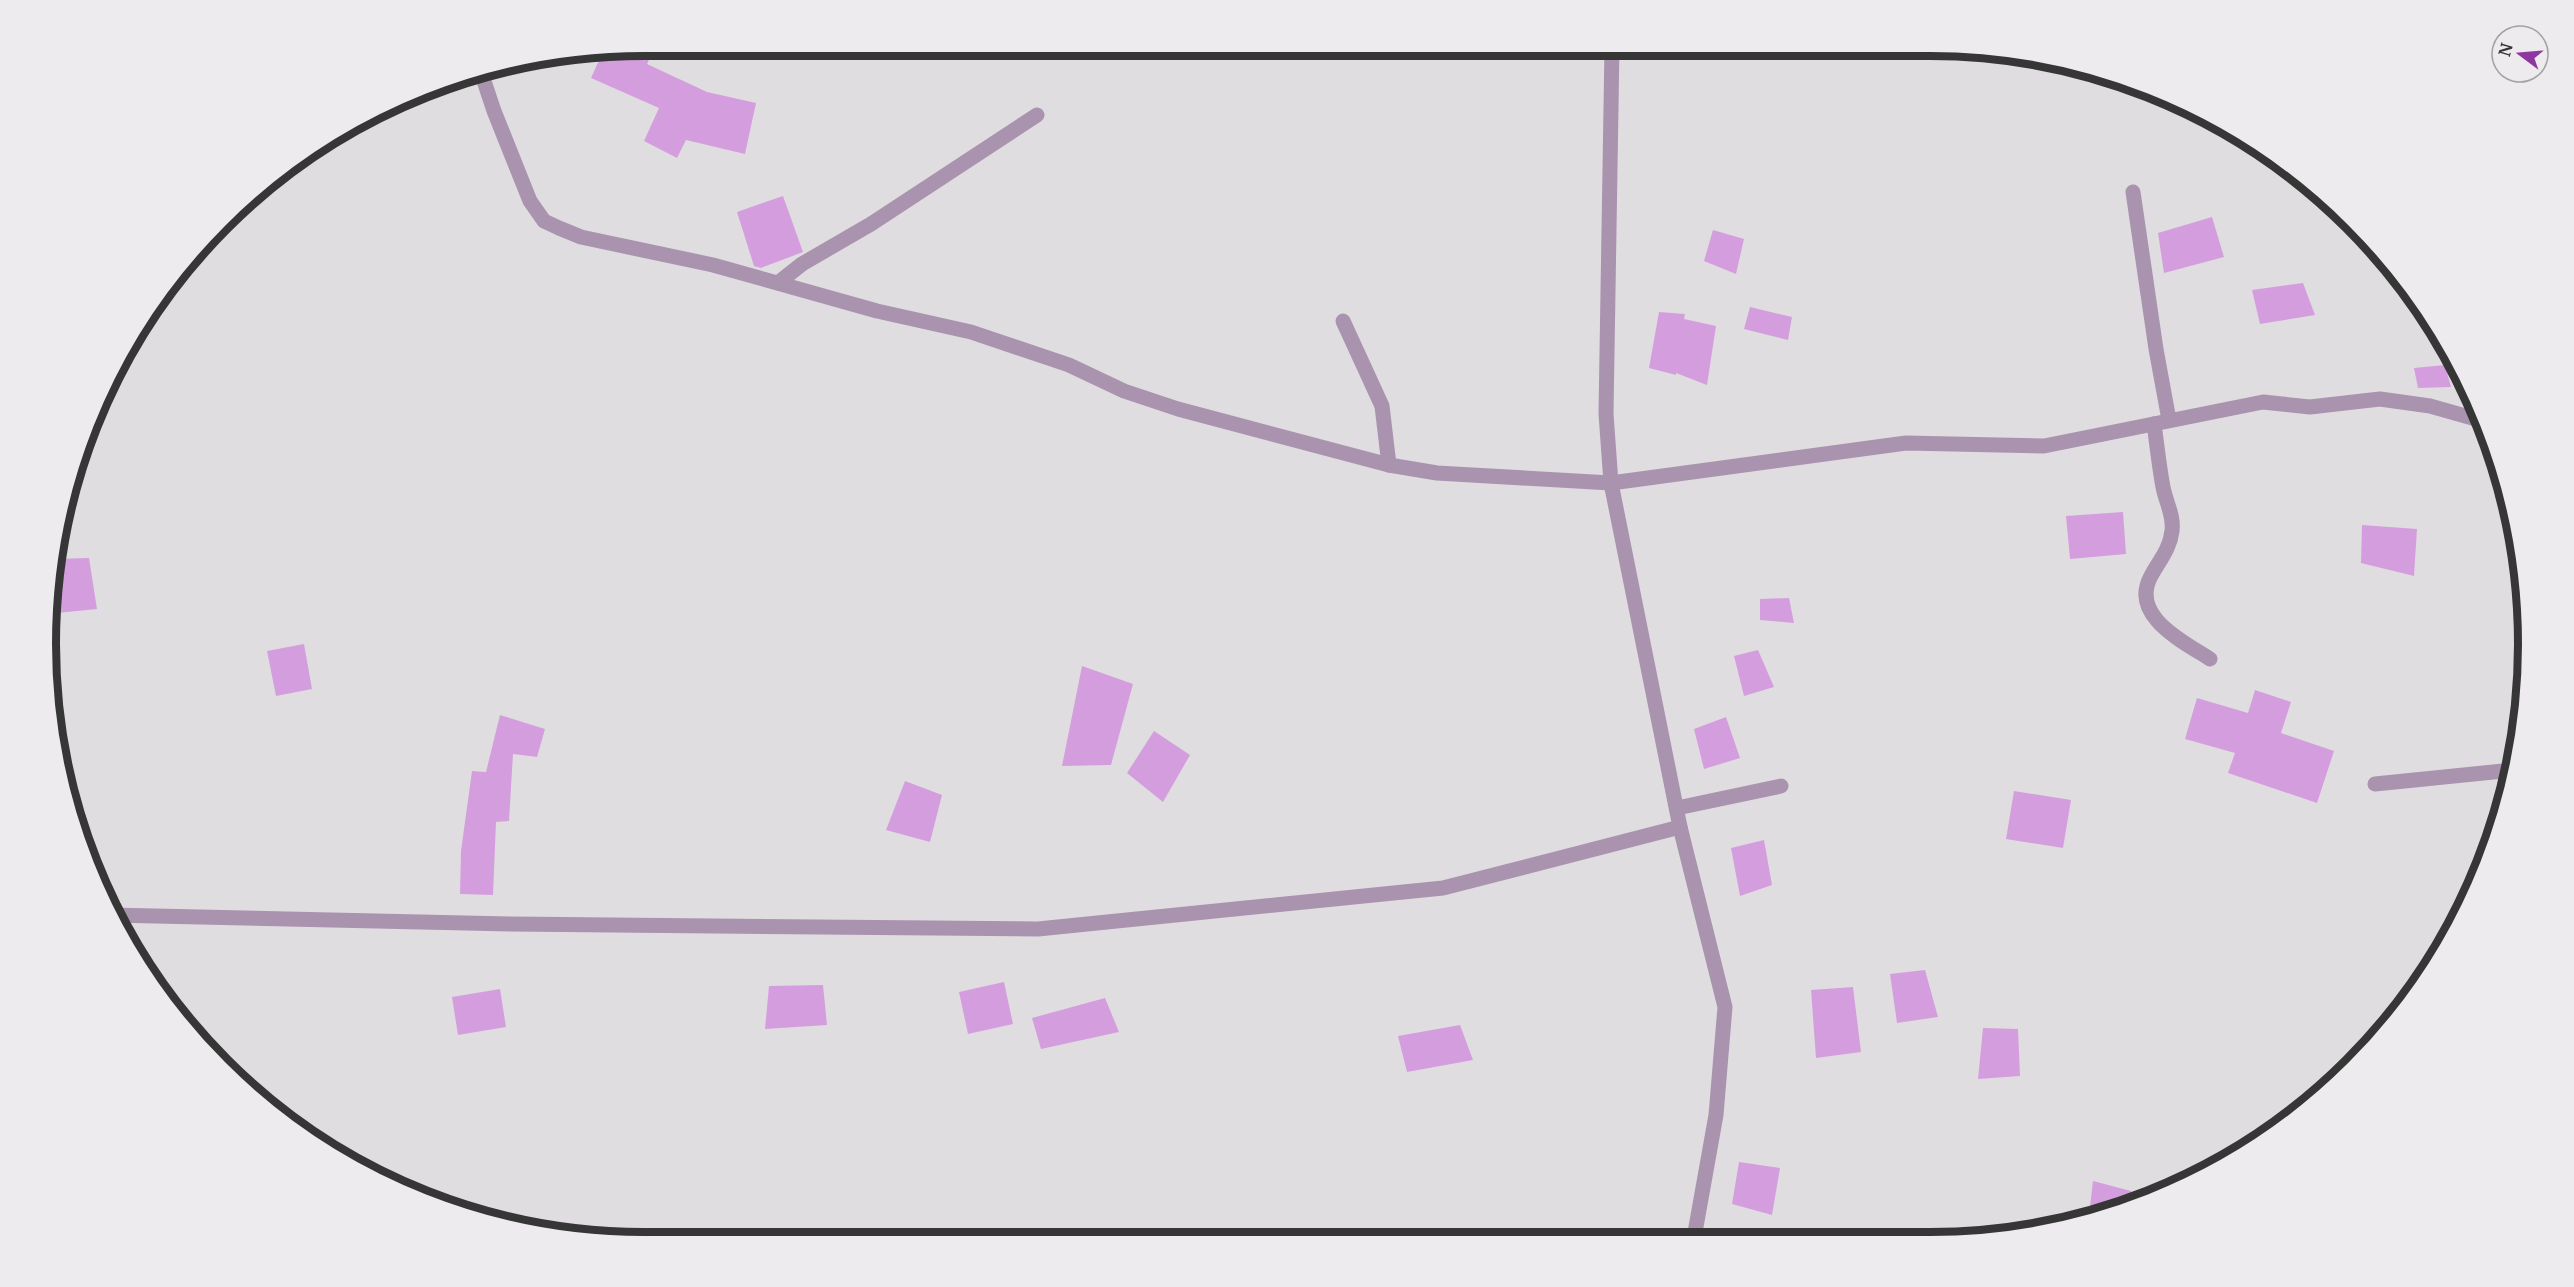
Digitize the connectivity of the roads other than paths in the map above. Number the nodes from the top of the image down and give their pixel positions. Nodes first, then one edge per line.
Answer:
1 (1612, 56) edge
2 (483, 78) edge
3 (1037, 116) dead end
4 (2133, 192) dead end
5 (778, 284) junction
6 (1343, 321) dead end
7 (2474, 418) edge
8 (2162, 422) junction
9 (1389, 465) junction
10 (1611, 483) junction
11 (2210, 659) dead end
12 (2504, 771) edge
13 (2375, 784) dead end
14 (1781, 786) dead end
15 (1677, 808) junction
16 (1680, 827) junction
17 (122, 915) edge
18 (1695, 1232) edge

1 - 10 street
2 - 5 street
3 - 5 street
4 - 8 street
5 - 9 street
6 - 9 street
7 - 8 street
8 - 10 street
8 - 11 street
9 - 10 street
10 - 15 street
12 - 13 street
14 - 15 street
15 - 16 street
16 - 17 street
16 - 18 street

